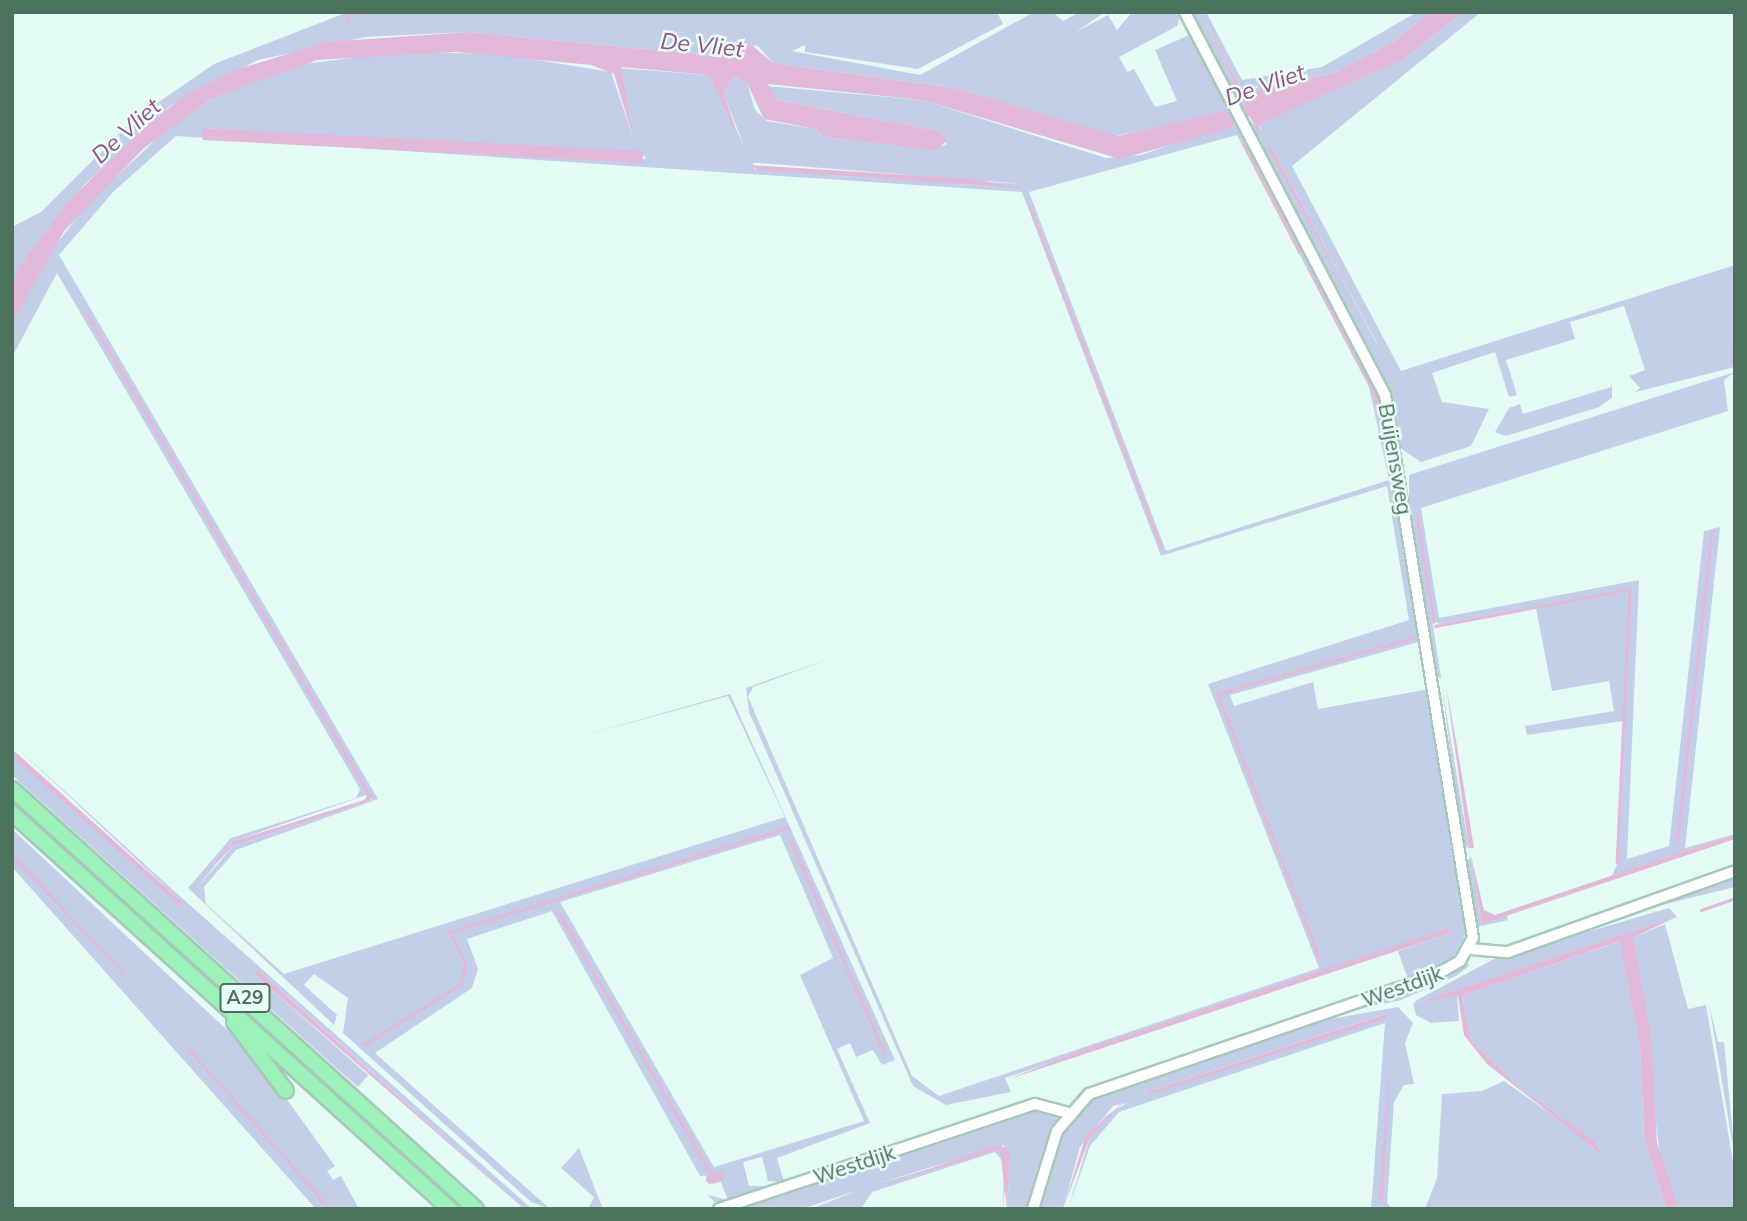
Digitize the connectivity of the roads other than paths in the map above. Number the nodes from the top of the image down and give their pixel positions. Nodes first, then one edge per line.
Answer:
1 (1185, 12) edge
2 (12, 789) edge
3 (12, 813) edge
4 (1735, 871) edge
5 (1470, 949) junction
6 (214, 995) junction
7 (286, 1091) dead end
8 (1068, 1113) junction
9 (450, 1209) edge
10 (476, 1209) edge
11 (719, 1209) edge
12 (1033, 1209) edge

1 - 5 street, Buijensweg
2 - 10 highway, A29
3 - 6 highway, A29
4 - 5 street
5 - 8 street, Westdijk
6 - 7 highway, A29
6 - 9 highway, A29
8 - 11 street, Westdijk
8 - 12 street, Westdijk

